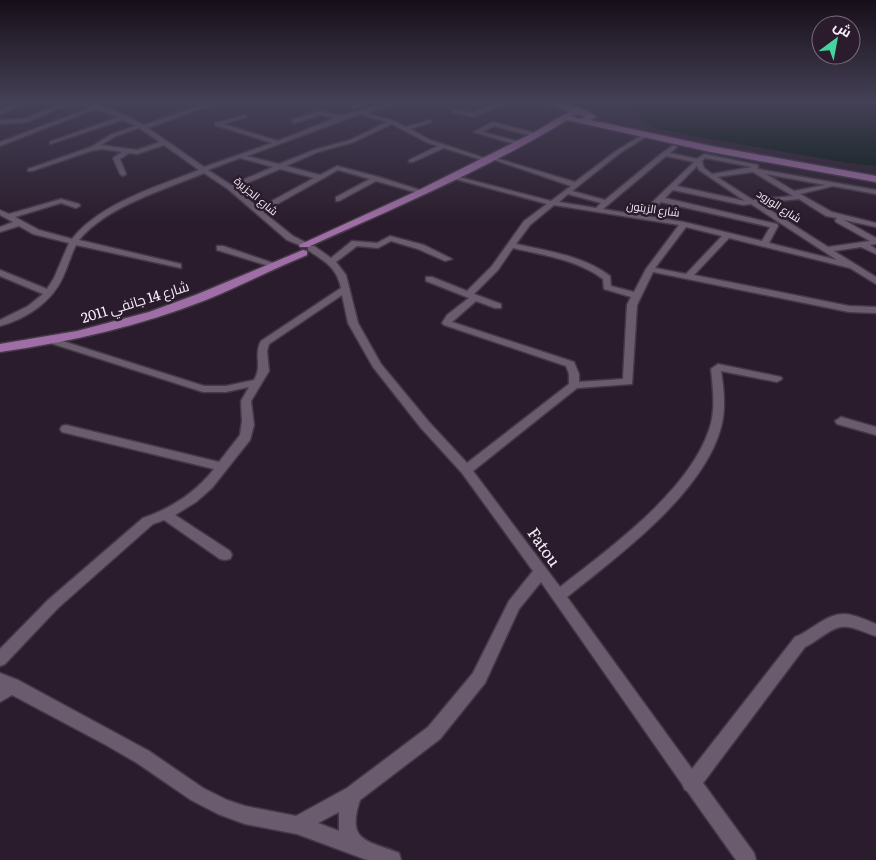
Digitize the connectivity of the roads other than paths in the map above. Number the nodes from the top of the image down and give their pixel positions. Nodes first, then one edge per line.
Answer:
1 (102, 142) edge
2 (348, 142) edge
3 (434, 142) edge
4 (515, 142) edge
5 (634, 142) edge
6 (682, 142) edge
7 (163, 143) joint
8 (278, 143) edge
9 (518, 143) joint
10 (443, 146) junction
11 (674, 147) dead end
12 (90, 149) junction
13 (711, 149) junction
14 (128, 151) junction
15 (664, 154) junction
16 (239, 156) junction
17 (489, 159) junction
18 (702, 159) junction
19 (411, 161) dead end
20 (789, 164) junction
21 (280, 167) junction
22 (30, 170) dead end
23 (204, 170) junction
24 (754, 170) junction
25 (123, 174) dead end
26 (785, 175) junction
27 (711, 176) junction
28 (320, 177) junction
29 (451, 177) junction
30 (377, 178) junction
31 (876, 179) edge
32 (576, 185) junction
33 (837, 185) junction
34 (671, 187) junction
35 (230, 188) junction
36 (422, 192) junction
37 (568, 192) junction
38 (876, 192) edge
39 (797, 195) junction
40 (660, 198) junction
41 (339, 199) dead end
42 (606, 202) junction
43 (552, 203) junction
44 (753, 203) junction
45 (76, 206) dead end
46 (596, 211) junction
47 (257, 212) junction
48 (829, 214) junction
49 (3, 215) edge
50 (640, 218) junction
51 (19, 223) junction
52 (684, 224) junction
53 (876, 225) edge
54 (0, 230) edge
55 (727, 234) junction
56 (72, 242) junction
57 (876, 242) edge
58 (814, 243) junction
59 (765, 244) junction
60 (862, 244) junction
61 (512, 245) junction
62 (220, 248) dead end
63 (784, 248) junction
64 (825, 250) junction
65 (311, 252) junction
66 (876, 252) edge
67 (448, 259) dead end
68 (272, 264) junction
69 (178, 266) dead end
70 (852, 266) junction
71 (650, 269) junction
72 (0, 273) edge
73 (689, 275) junction
74 (429, 279) dead end
75 (876, 281) edge
76 (345, 289) junction
77 (50, 293) junction
78 (472, 295) junction
79 (636, 296) junction
80 (498, 306) dead end
81 (876, 310) edge
82 (0, 323) edge
83 (50, 340) junction
84 (0, 348) edge
85 (778, 379) dead end
86 (257, 382) junction
87 (574, 385) junction
88 (841, 421) dead end
89 (66, 429) dead end
90 (876, 431) edge
91 (221, 468) junction
92 (466, 470) junction
93 (165, 516) junction
94 (224, 555) dead end
95 (540, 572) junction
96 (559, 596) junction
97 (876, 630) edge
98 (0, 659) edge
99 (4, 687) edge
100 (691, 784) junction
101 (353, 794) junction
102 (297, 824) junction
103 (356, 847) junction
104 (392, 860) edge
105 (747, 860) edge

1 - 12 street
2 - 21 street
3 - 10 street
4 - 9 street
5 - 32 street
6 - 13 main road
7 - 14 street
7 - 23 street, شارع الجزيرة
8 - 16 street
9 - 17 main road, شارع 14 جانفي 2011
10 - 17 street
10 - 19 street
11 - 15 street
12 - 14 street
12 - 22 street
13 - 18 street
13 - 20 main road
14 - 25 street
15 - 18 street
15 - 42 street
16 - 21 street
16 - 23 street
17 - 29 main road, شارع 14 جانفي 2011
17 - 32 street
18 - 24 street
18 - 27 street, شارع الورود
18 - 34 street
20 - 26 street
20 - 31 main road
21 - 28 street
21 - 35 street
23 - 35 street, شارع الجزيرة
23 - 56 street
24 - 26 street
24 - 27 street
24 - 39 street
26 - 33 street
27 - 44 street, شارع الورود
28 - 30 street
28 - 47 street
29 - 36 main road, شارع 14 جانفي 2011
29 - 43 street, شارع الزيتون
30 - 36 street
30 - 41 street
32 - 37 street
33 - 38 street
33 - 39 street
34 - 40 street
34 - 44 street
35 - 47 street, شارع الجزيرة
36 - 65 main road, شارع 14 جانفي 2011
37 - 42 street
37 - 43 street
39 - 44 street
39 - 48 street
40 - 50 street
40 - 59 street
42 - 46 street
43 - 46 street, شارع الزيتون
43 - 61 street
44 - 58 street, شارع الورود
45 - 49 street
46 - 50 street, شارع الزيتون
47 - 65 street, شارع الجزيرة
48 - 53 street
48 - 57 street
49 - 51 street
50 - 52 street, شارع الزيتون
51 - 54 street
51 - 56 street
52 - 55 street, شارع الزيتون
52 - 71 street
55 - 59 street, شارع الزيتون
55 - 73 street
56 - 69 street
56 - 77 street
57 - 60 street
58 - 63 street
58 - 64 street, شارع الورود
59 - 63 street, شارع الزيتون
60 - 64 street
60 - 66 street
61 - 78 street
61 - 79 street
62 - 68 street
63 - 70 street, شارع الزيتون
64 - 70 street, شارع الورود
65 - 67 street
65 - 68 main road, شارع 14 جانفي 2011
65 - 76 street, Fatou
68 - 83 main road, شارع 14 جانفي 2011
70 - 75 street
71 - 73 street
71 - 79 street
72 - 77 street
73 - 81 street
74 - 78 street
76 - 86 street
76 - 92 street, Fatou
77 - 82 street
78 - 80 street
78 - 87 street
79 - 87 street
83 - 84 main road, شارع 14 جانفي 2011
83 - 86 street
85 - 96 street
86 - 91 street
87 - 92 street
88 - 90 street
89 - 91 street
91 - 93 street
92 - 95 street, Fatou
93 - 94 street
93 - 98 street
95 - 96 street, Fatou
95 - 101 street
96 - 100 street, Fatou
97 - 100 street
99 - 102 street
100 - 105 street, Fatou
101 - 102 street
101 - 103 street
102 - 103 street
103 - 104 street

